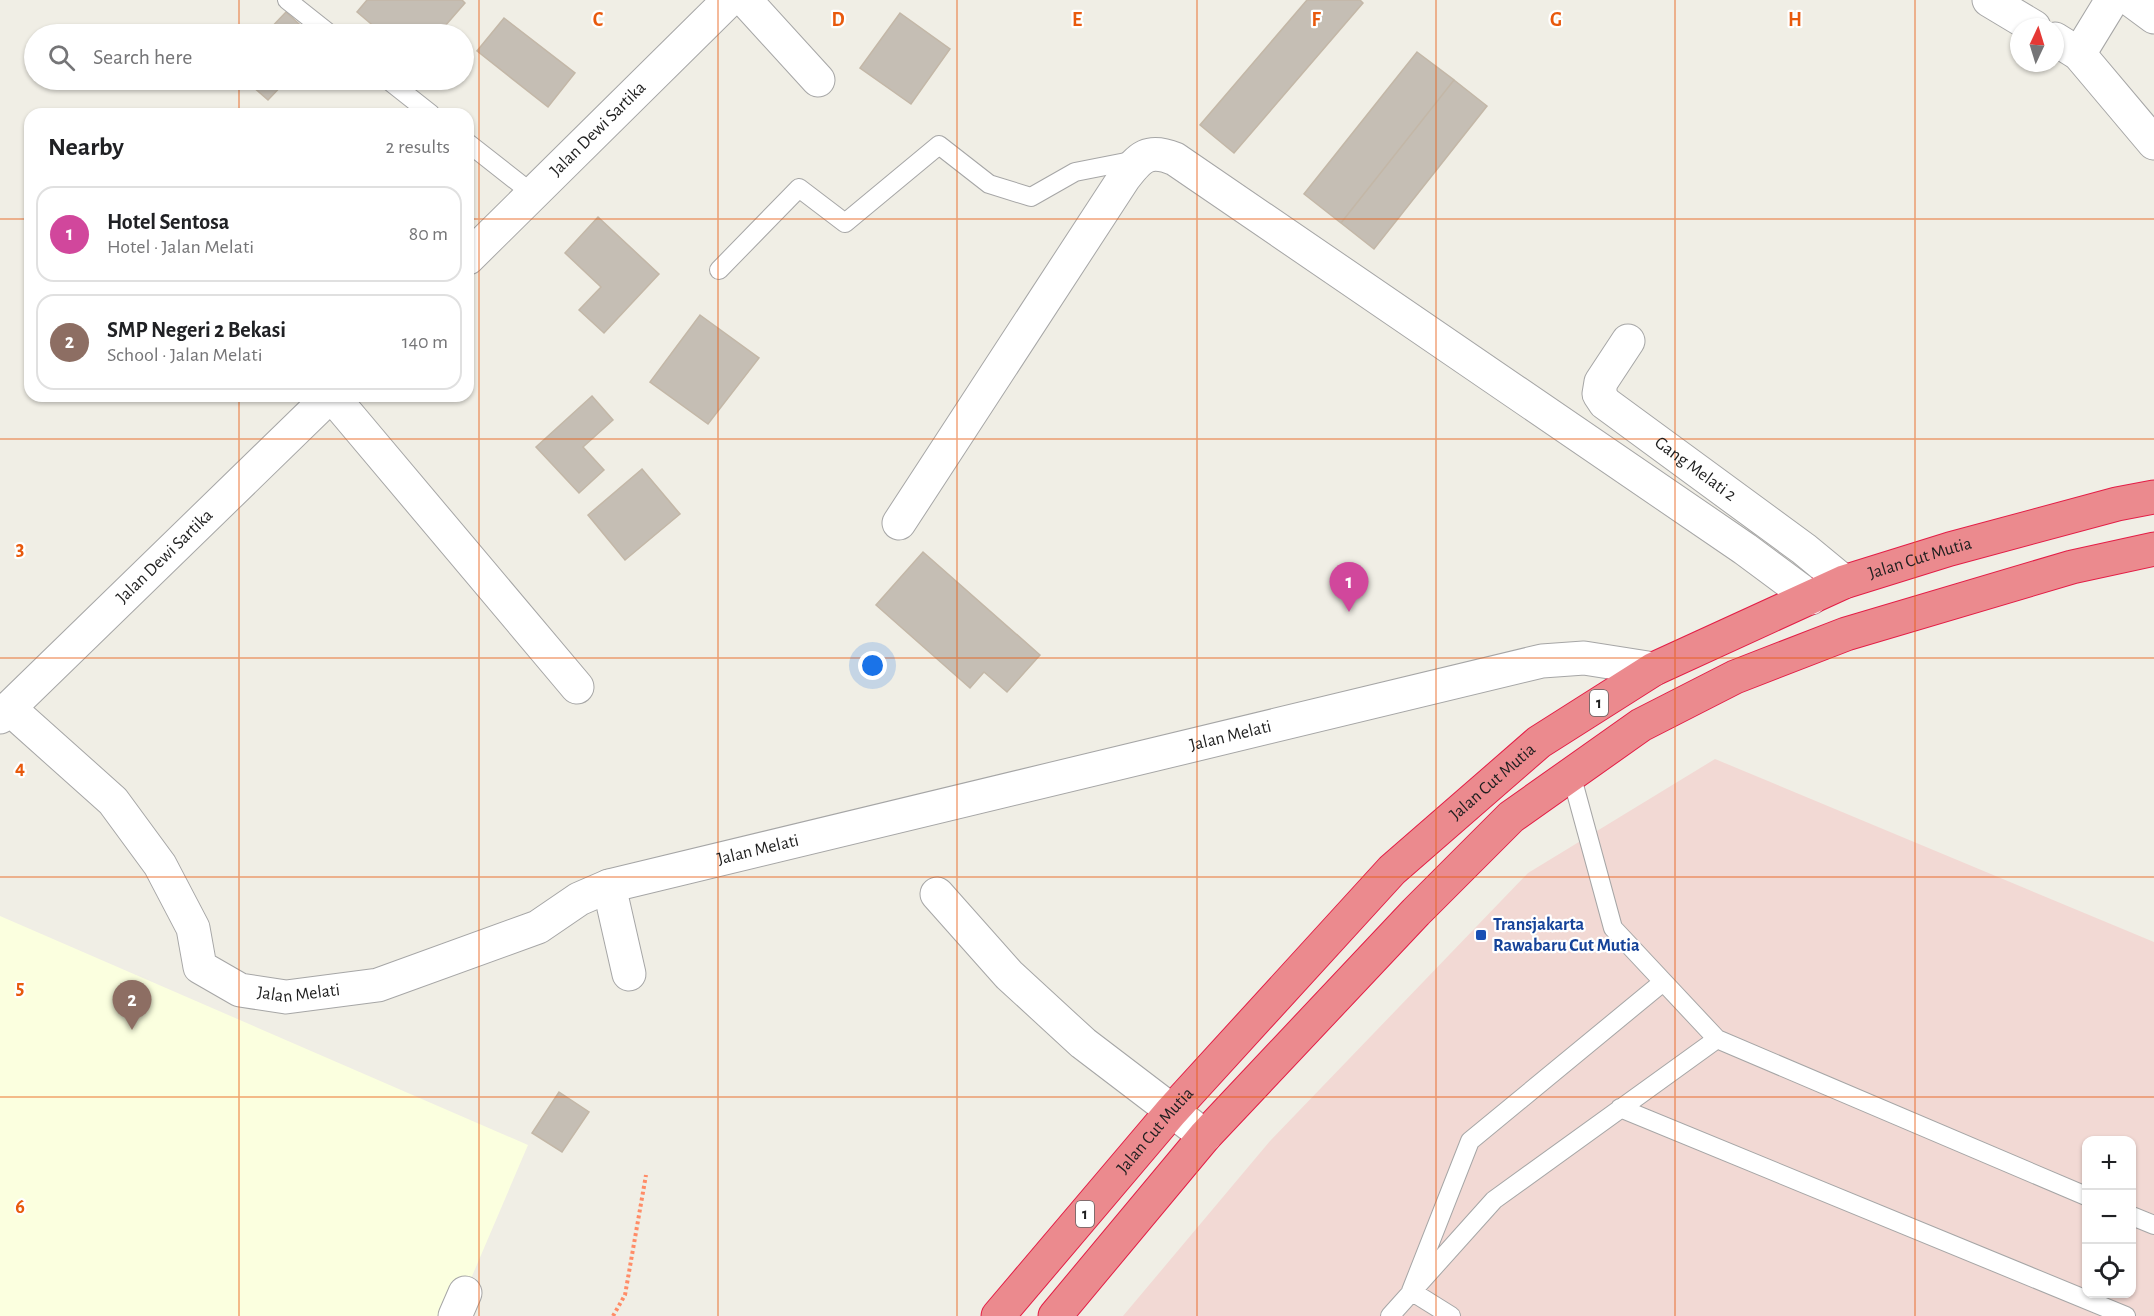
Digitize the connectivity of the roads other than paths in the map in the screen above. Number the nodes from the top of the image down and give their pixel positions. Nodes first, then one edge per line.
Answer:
1 (287, 0) edge
2 (729, 0) edge
3 (745, 0) edge
4 (1989, 0) edge
5 (2112, 0) edge
6 (2131, 0) edge
7 (2154, 17) edge
8 (2019, 18) edge
9 (317, 24) edge
10 (2067, 47) edge
11 (818, 80) dead end
12 (401, 90) edge
13 (423, 108) edge
14 (2154, 143) edge
15 (474, 148) edge
16 (1138, 160) junction
17 (533, 194) junction
18 (474, 252) edge
19 (719, 270) dead end
20 (1628, 341) dead end
21 (325, 402) edge
22 (336, 402) edge
23 (2154, 497) edge
24 (899, 524) dead end
25 (2154, 549) edge
26 (1844, 582) junction
27 (1811, 598) junction
28 (1654, 669) junction
29 (577, 687) dead end
30 (5, 713) edge
31 (1571, 774) junction
32 (609, 886) junction
33 (937, 894) dead end
34 (629, 974) dead end
35 (1663, 981) junction
36 (1717, 1039) junction
37 (1620, 1108) junction
38 (1172, 1112) junction
39 (1205, 1136) junction
40 (2082, 1194) edge
41 (2136, 1218) edge
42 (2154, 1225) edge
43 (1411, 1291) junction
44 (998, 1316) edge
45 (1055, 1316) edge
46 (1390, 1316) edge
47 (1451, 1316) edge
48 (2127, 1316) edge

1 - 9 lane
2 - 17 street, Jalan Dewi Sartika
3 - 11 street
4 - 8 street
5 - 10 street
6 - 7 street
10 - 14 street
12 - 13 lane
15 - 17 lane
16 - 19 lane
16 - 24 street
16 - 27 street
17 - 18 street, Jalan Dewi Sartika
20 - 26 street, Gang Melati 2
21 - 30 street, Jalan Dewi Sartika
22 - 29 street
23 - 26 highway, Jalan Cut Mutia / 1
25 - 31 highway, 1
26 - 27 highway, Jalan Cut Mutia / 1
27 - 28 highway, Jalan Cut Mutia / 1
28 - 32 street, Jalan Melati
28 - 38 highway, Jalan Cut Mutia / 1
30 - 32 street, Jalan Melati
31 - 35 lane
31 - 39 highway, 1
32 - 34 street
33 - 38 street
35 - 36 lane
35 - 43 lane
36 - 37 lane
36 - 40 lane
37 - 43 lane
37 - 48 lane
38 - 39 street
38 - 44 highway, Jalan Cut Mutia / 1
39 - 45 highway, 1
41 - 42 lane
43 - 46 lane
43 - 47 lane

